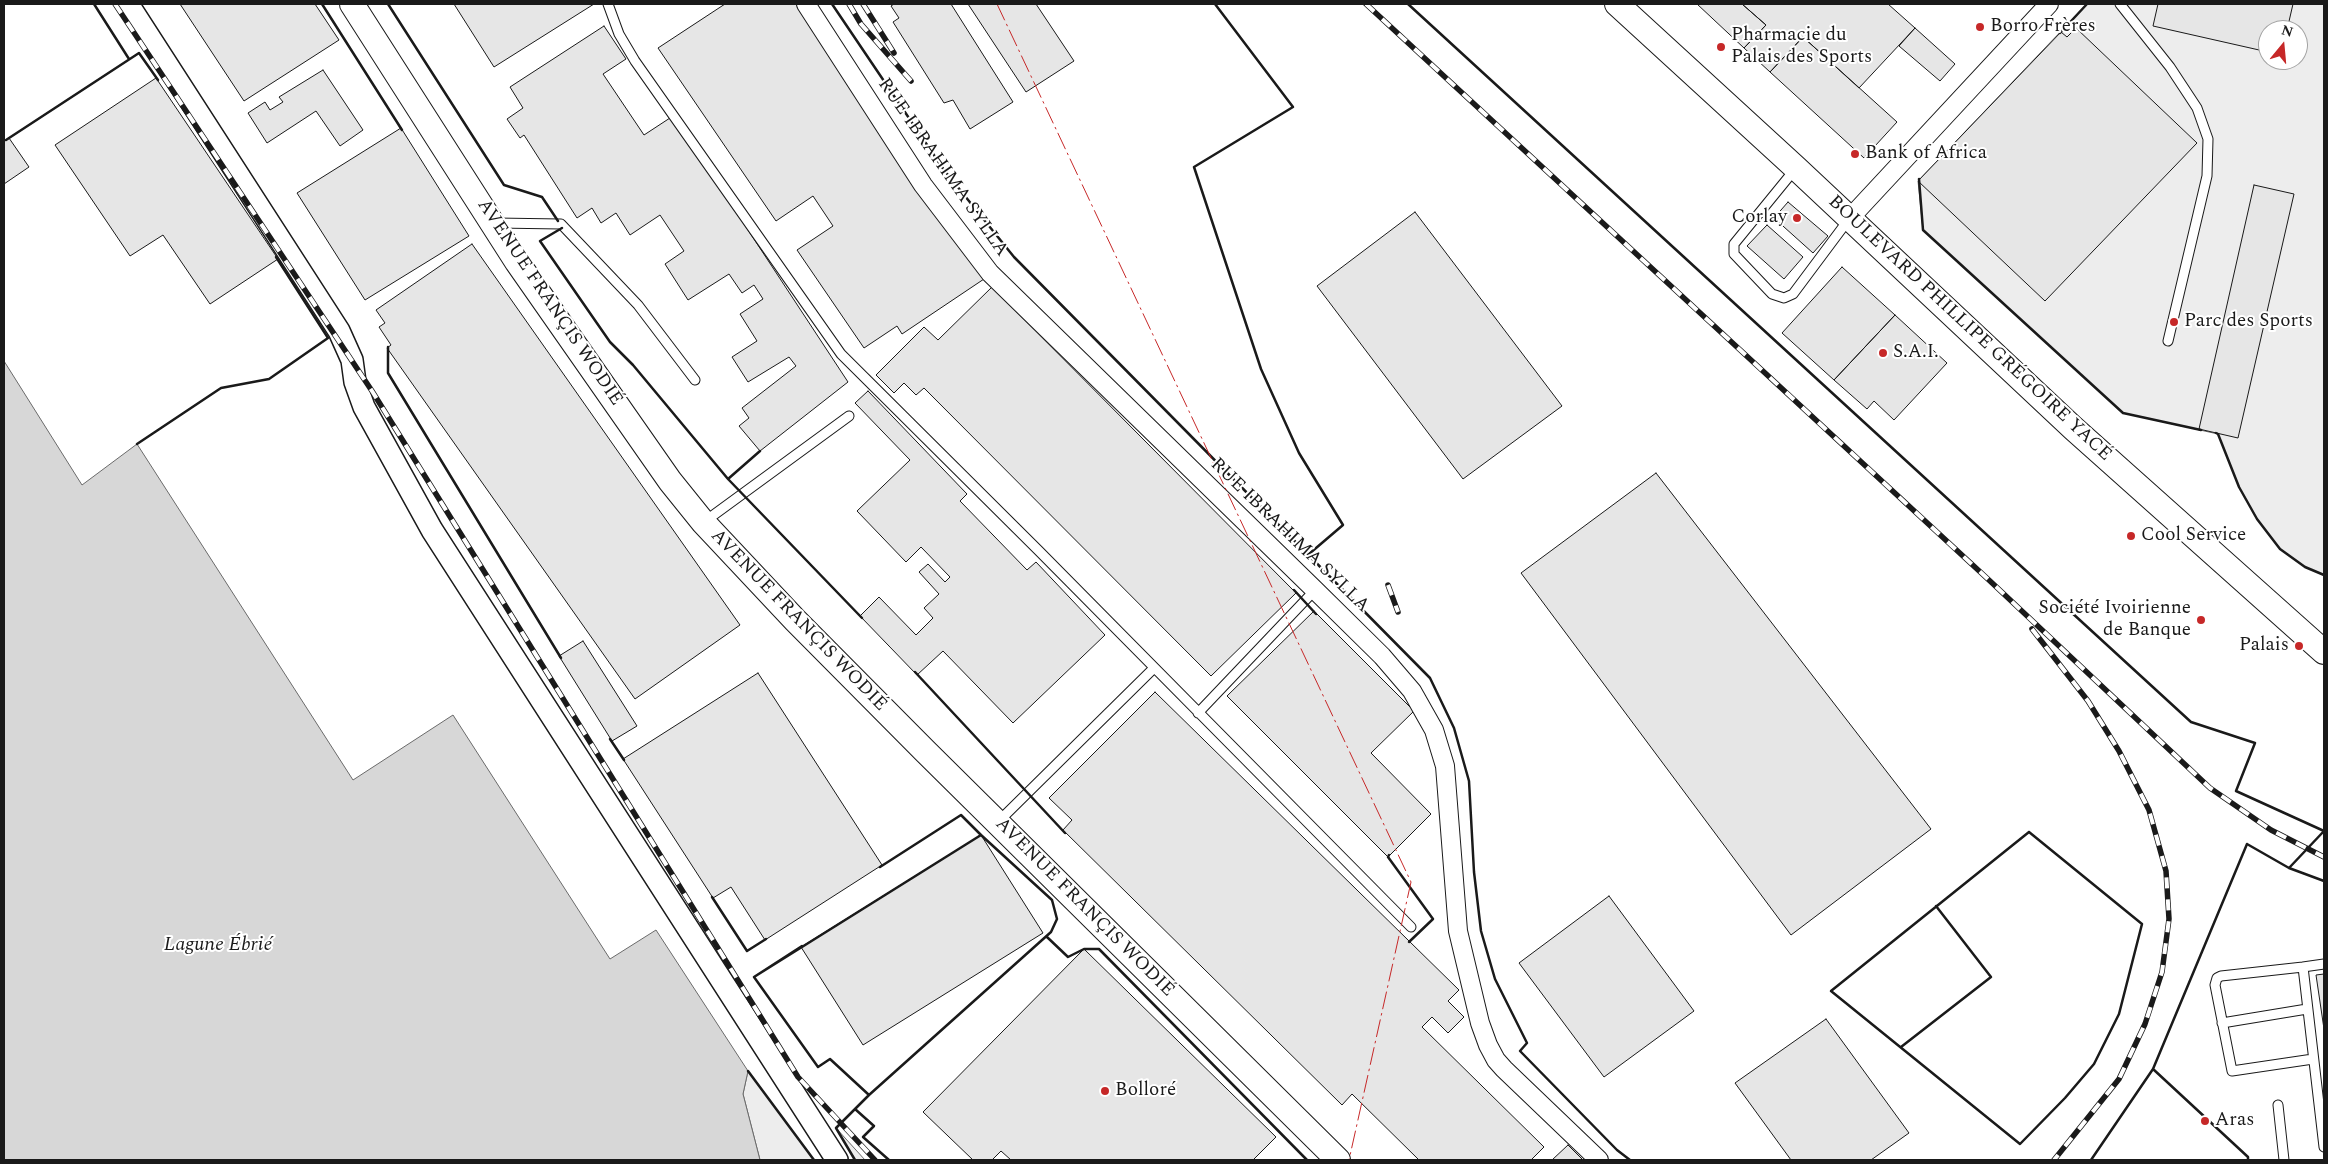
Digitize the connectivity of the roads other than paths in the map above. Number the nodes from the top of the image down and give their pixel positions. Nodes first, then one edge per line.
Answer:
1 (128, 4) edge
2 (352, 4) edge
3 (608, 4) edge
4 (806, 4) edge
5 (1617, 4) edge
6 (2049, 4) edge
7 (2120, 4) edge
8 (1796, 168) junction
9 (1850, 218) junction
10 (493, 222) junction
11 (2168, 341) dead end
12 (695, 380) dead end
13 (849, 416) dead end
14 (704, 522) junction
15 (1315, 590) junction
16 (2324, 651) edge
17 (1154, 668) junction
18 (1198, 713) junction
19 (997, 822) junction
20 (1411, 928) dead end
21 (2324, 964) edge
22 (2303, 967) junction
23 (2307, 1009) junction
24 (2222, 1023) junction
25 (2313, 1059) junction
26 (2278, 1105) dead end
27 (2324, 1147) edge
28 (837, 1160) edge
29 (1338, 1160) edge
30 (1599, 1160) edge
31 (2284, 1160) edge

1 - 28 street
2 - 10 main road, AVENUE FRANÇIS WODIÉ
3 - 17 lane
4 - 15 street, RUE IBRAHIMA SYLLA
5 - 8 main road, BOULEVARD PHILLIPE GRÉGOIRE YACÉ
6 - 9 street
7 - 11 lane
8 - 9 main road, BOULEVARD PHILLIPE GRÉGOIRE YACÉ
8 - 9 lane
9 - 16 main road, BOULEVARD PHILLIPE GRÉGOIRE YACÉ
10 - 12 lane
10 - 14 main road, AVENUE FRANÇIS WODIÉ
13 - 14 lane
14 - 19 main road, AVENUE FRANÇIS WODIÉ
15 - 18 lane
15 - 30 street, RUE IBRAHIMA SYLLA
17 - 18 lane
17 - 19 lane
18 - 20 lane
19 - 29 main road, AVENUE FRANÇIS WODIÉ
21 - 22 lane
22 - 23 lane
22 - 24 lane
23 - 24 lane
23 - 25 lane
24 - 25 lane
25 - 27 lane
26 - 31 lane

